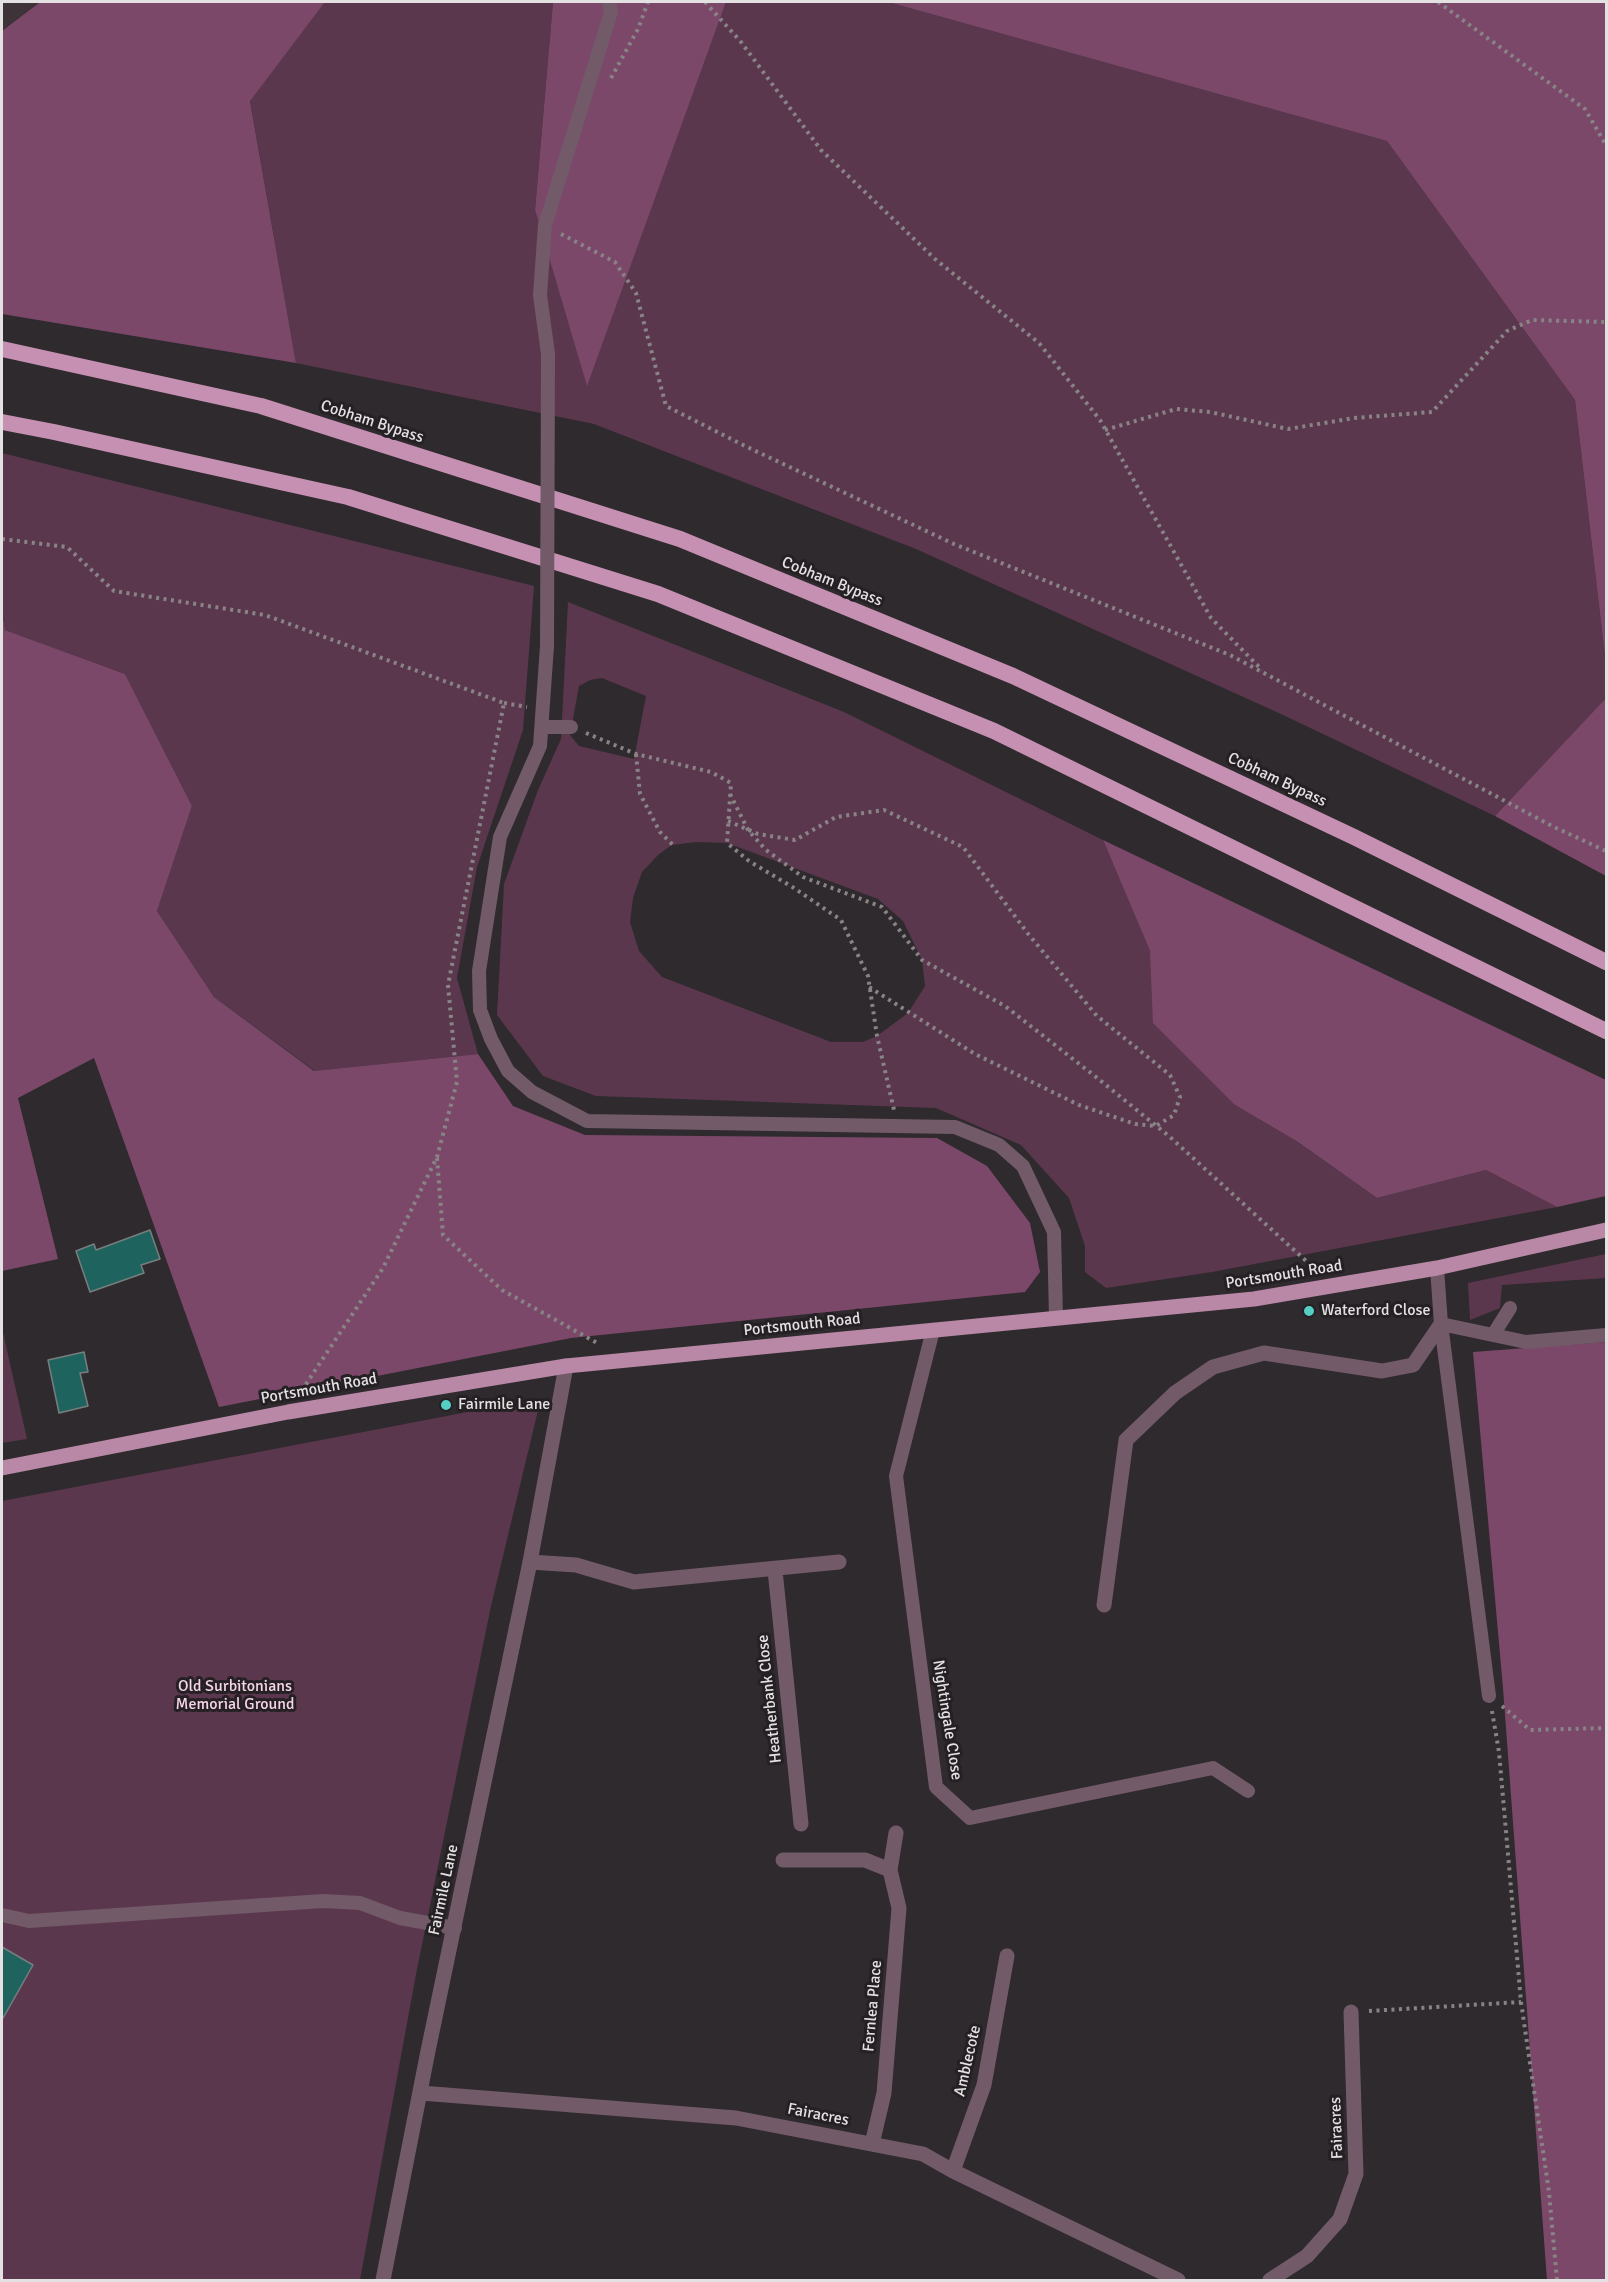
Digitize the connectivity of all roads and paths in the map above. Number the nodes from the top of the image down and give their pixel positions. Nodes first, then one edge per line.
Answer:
1 (648, 2) edge
2 (705, 2) edge
3 (1438, 2) edge
4 (613, 5) edge
5 (610, 80) dead end
6 (1606, 145) edge
7 (556, 243) dead end
8 (1606, 322) edge
9 (2, 349) edge
10 (2, 422) edge
11 (1105, 430) junction
12 (2, 538) edge
13 (1265, 673) junction
14 (504, 703) junction
15 (534, 708) dead end
16 (542, 727) junction
17 (571, 727) joint
18 (636, 754) junction
19 (730, 794) junction
20 (728, 821) junction
21 (748, 830) junction
22 (672, 845) dead end
23 (1606, 851) edge
24 (1606, 962) edge
25 (869, 987) junction
26 (1606, 1031) edge
27 (893, 1104) dead end
28 (1156, 1126) junction
29 (437, 1158) junction
30 (1606, 1230) edge
31 (1437, 1268) junction
32 (1331, 1286) junction
33 (1510, 1308) dead end
34 (1056, 1318) junction
35 (1441, 1324) junction
36 (933, 1330) junction
37 (1493, 1335) junction
38 (1606, 1335) edge
39 (627, 1360) junction
40 (566, 1366) junction
41 (288, 1412) junction
42 (2, 1468) edge
43 (530, 1562) junction
44 (839, 1562) dead end
45 (775, 1570) junction
46 (1104, 1605) dead end
47 (1489, 1696) junction
48 (1606, 1728) edge
49 (1248, 1791) dead end
50 (801, 1824) dead end
51 (896, 1833) dead end
52 (783, 1860) dead end
53 (890, 1870) junction
54 (2, 1915) edge
55 (455, 1928) junction
56 (1007, 1956) dead end
57 (1521, 2002) junction
58 (1351, 2012) joint
59 (421, 2093) junction
60 (872, 2144) junction
61 (953, 2171) junction
62 (383, 2280) edge
63 (1178, 2280) edge
64 (1270, 2280) edge
65 (1557, 2280) edge

1 - 5 path
2 - 11 path
3 - 6 path
4 - 16 lane, bridge
7 - 13 path
8 - 11 path
9 - 24 highway, Cobham Bypass
10 - 26 highway
11 - 13 path
12 - 14 path
13 - 23 path
14 - 15 path
14 - 29 path
16 - 17 lane
16 - 34 lane
17 - 18 path
18 - 19 path
18 - 22 path
19 - 20 path
19 - 21 path
20 - 21 path
20 - 25 path
21 - 28 path
21 - 28 path
25 - 27 path
25 - 28 path
28 - 32 path
29 - 39 path
29 - 41 path
30 - 31 main road, Portsmouth Road
31 - 32 main road, Portsmouth Road
31 - 35 lane
32 - 34 main road, Portsmouth Road
33 - 37 lane
34 - 36 main road, Portsmouth Road
35 - 37 lane
35 - 46 street
35 - 47 lane
36 - 39 main road, Portsmouth Road
36 - 49 lane, Nightingale Close
37 - 38 lane
39 - 40 main road, Portsmouth Road
40 - 41 main road, Portsmouth Road
40 - 43 street, Fairmile Lane
41 - 42 main road, Portsmouth Road
43 - 45 street
43 - 55 street, Fairmile Lane
44 - 45 street
45 - 50 street, Heatherbank Close
47 - 48 path
47 - 57 path
51 - 53 street, Fernlea Place
52 - 53 street
53 - 60 street, Fernlea Place
54 - 55 lane
55 - 59 street, Fairmile Lane
56 - 61 street, Amblecote
57 - 58 path
57 - 65 path
58 - 64 street, Fairacres
59 - 60 street, Fairacres
59 - 62 street, Fairmile Lane
60 - 61 street, Fairacres
61 - 63 street, Fairacres

